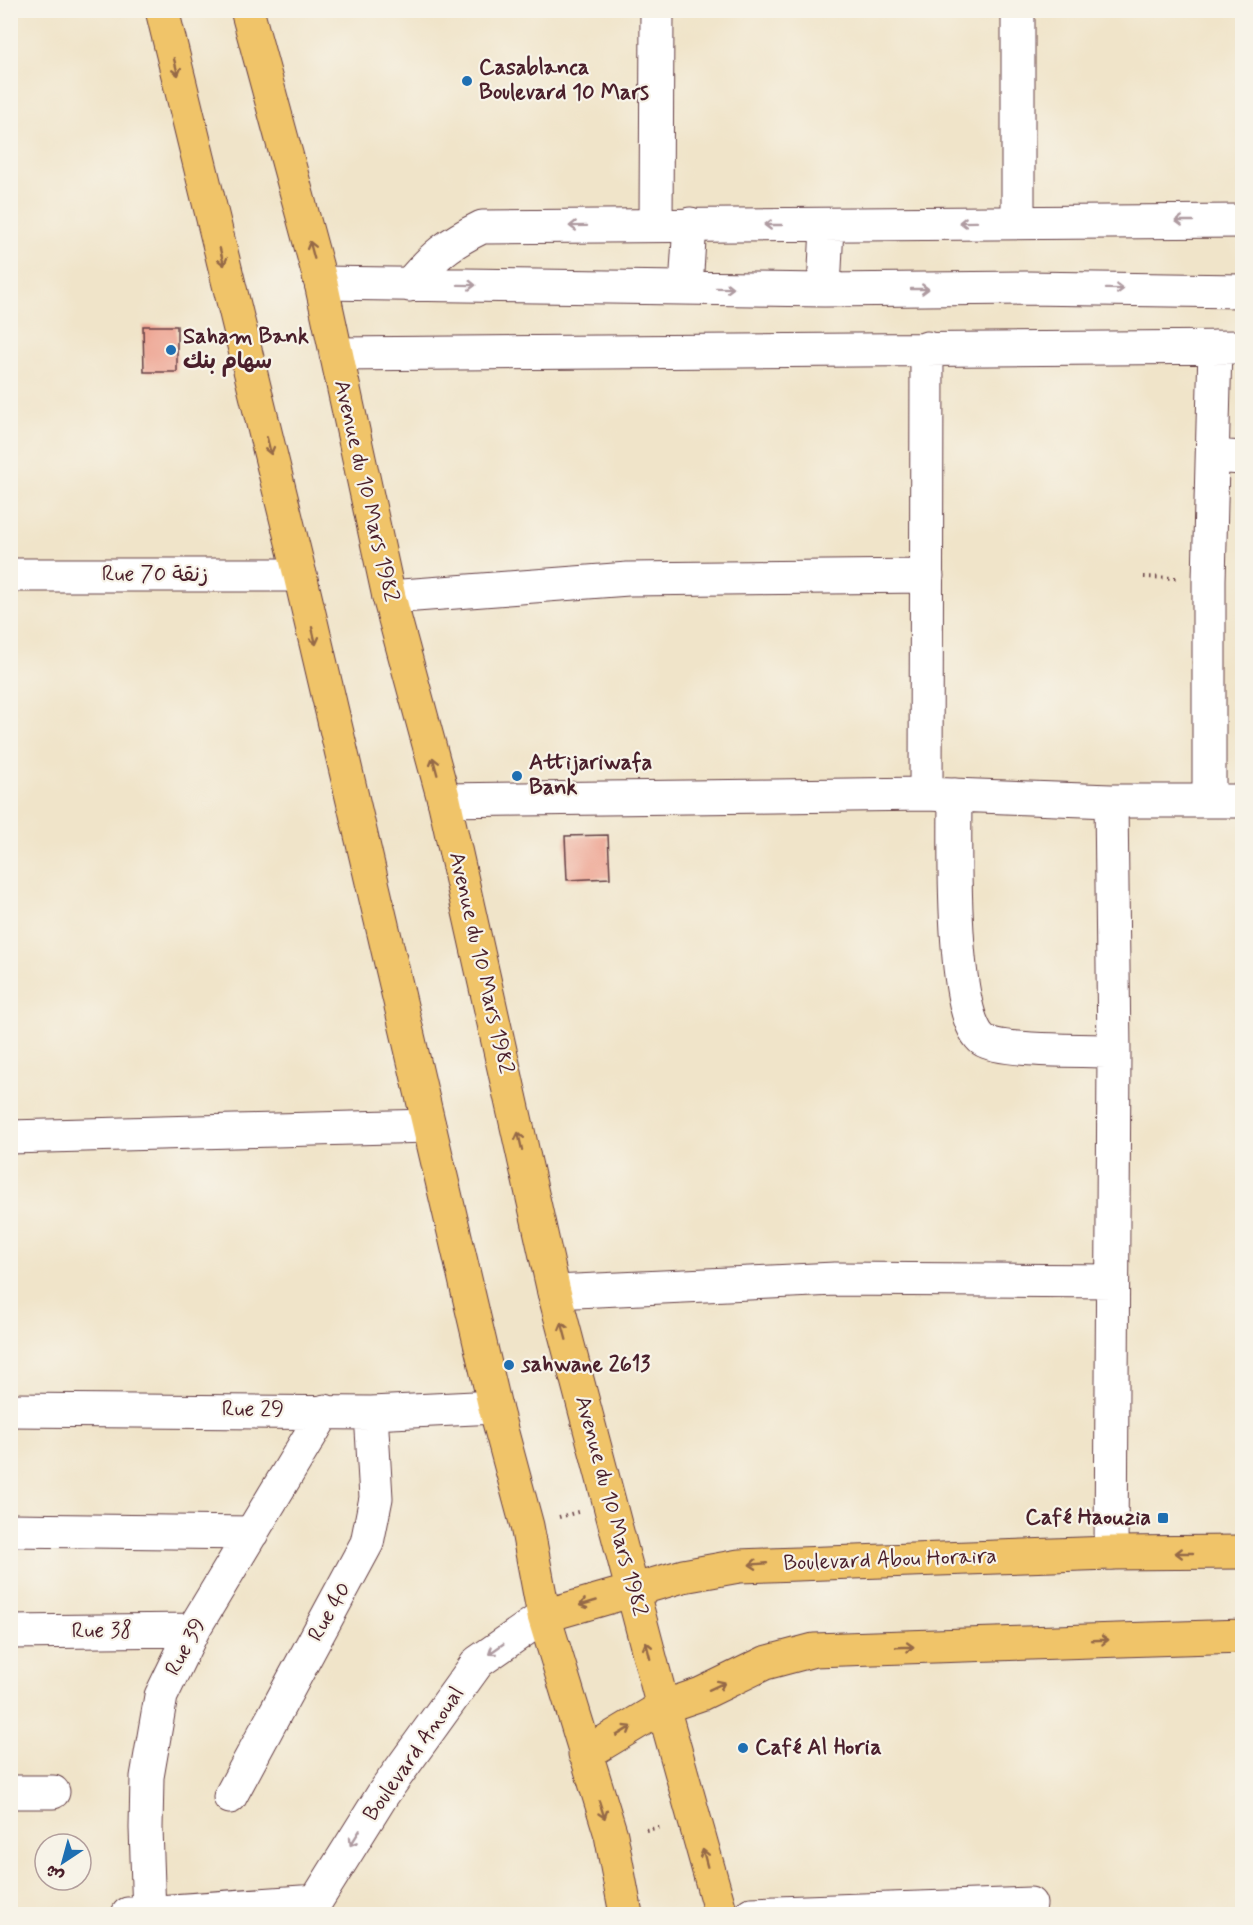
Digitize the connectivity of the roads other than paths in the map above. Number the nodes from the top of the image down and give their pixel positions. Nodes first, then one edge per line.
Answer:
1 (162, 10) edge
2 (247, 10) edge
3 (657, 10) edge
4 (1018, 10) edge
5 (1018, 221) junction
6 (1242, 221) edge
7 (656, 225) junction
8 (690, 225) junction
9 (827, 226) junction
10 (321, 283) junction
11 (409, 285) junction
12 (686, 287) junction
13 (824, 290) junction
14 (1242, 291) edge
15 (1229, 347) edge
16 (927, 348) junction
17 (336, 354) junction
18 (1228, 457) edge
19 (10, 575) edge
20 (300, 575) junction
21 (927, 576) junction
22 (389, 597) junction
23 (940, 795) junction
24 (444, 800) junction
25 (1209, 800) junction
26 (1112, 801) junction
27 (1242, 801) edge
28 (1113, 1051) junction
29 (429, 1126) junction
30 (10, 1137) edge
31 (1112, 1281) junction
32 (554, 1292) junction
33 (495, 1407) junction
34 (10, 1410) edge
35 (325, 1411) junction
36 (371, 1413) junction
37 (10, 1530) edge
38 (252, 1533) junction
39 (1242, 1552) edge
40 (1111, 1553) junction
41 (633, 1590) junction
42 (544, 1616) junction
43 (193, 1630) junction
44 (10, 1632) edge
45 (1242, 1636) edge
46 (663, 1707) junction
47 (585, 1754) junction
48 (10, 1792) edge
49 (53, 1792) dead end
50 (230, 1797) dead end
51 (1030, 1904) dead end
52 (312, 1908) edge
53 (126, 1914) edge
54 (149, 1914) edge
55 (626, 1914) edge
56 (721, 1914) edge
57 (751, 1914) edge

1 -> 20 main road
10 -> 2 main road, Avenue du 10 Mars 1982
3 - 7 street
4 - 5 street
6 -> 5 street
5 -> 9 street
7 - 8 street
7 -> 11 street
9 -> 8 street
8 - 12 street
9 - 13 street
10 - 11 street
10 - 17 main road, Avenue du 10 Mars 1982
11 -> 12 street
12 -> 13 street
13 -> 14 street
15 - 16 street
15 - 18 street
16 - 17 street
16 - 21 street
17 - 22 main road, Avenue du 10 Mars 1982
18 - 25 street
19 - 20 street, Rue 70 زنقة
20 -> 29 main road
21 - 22 street
21 - 23 street
24 -> 22 main road, Avenue du 10 Mars 1982
23 - 24 street
23 - 26 street
23 - 28 street
32 -> 24 main road, Avenue du 10 Mars 1982
25 - 26 street
25 - 27 street
26 - 28 street
28 - 31 street
29 - 30 street
29 - 33 main road
31 - 32 street
31 - 40 street
41 -> 32 main road, Avenue du 10 Mars 1982
33 - 36 street, Rue 29
33 - 42 main road
34 - 35 street, Rue 29
35 - 36 street, Rue 29
35 - 38 street, Rue 39
36 - 50 street, Rue 40
37 - 38 street
38 - 43 street, Rue 39
39 -> 40 main road, Boulevard Abou Horaira
40 -> 41 main road, Boulevard Abou Horaira
41 -> 42 main road, Boulevard Abou Horaira
46 -> 41 main road, Avenue du 10 Mars 1982
42 - 47 main road
42 -> 52 street, Boulevard Anoual
43 - 44 street, Rue 38
43 - 54 street, Rue 39
46 -> 45 main road
47 -> 46 main road
56 -> 46 main road, Avenue du 10 Mars 1982
47 -> 55 main road
48 - 49 street
51 - 57 street
52 - 54 street
53 - 54 street

